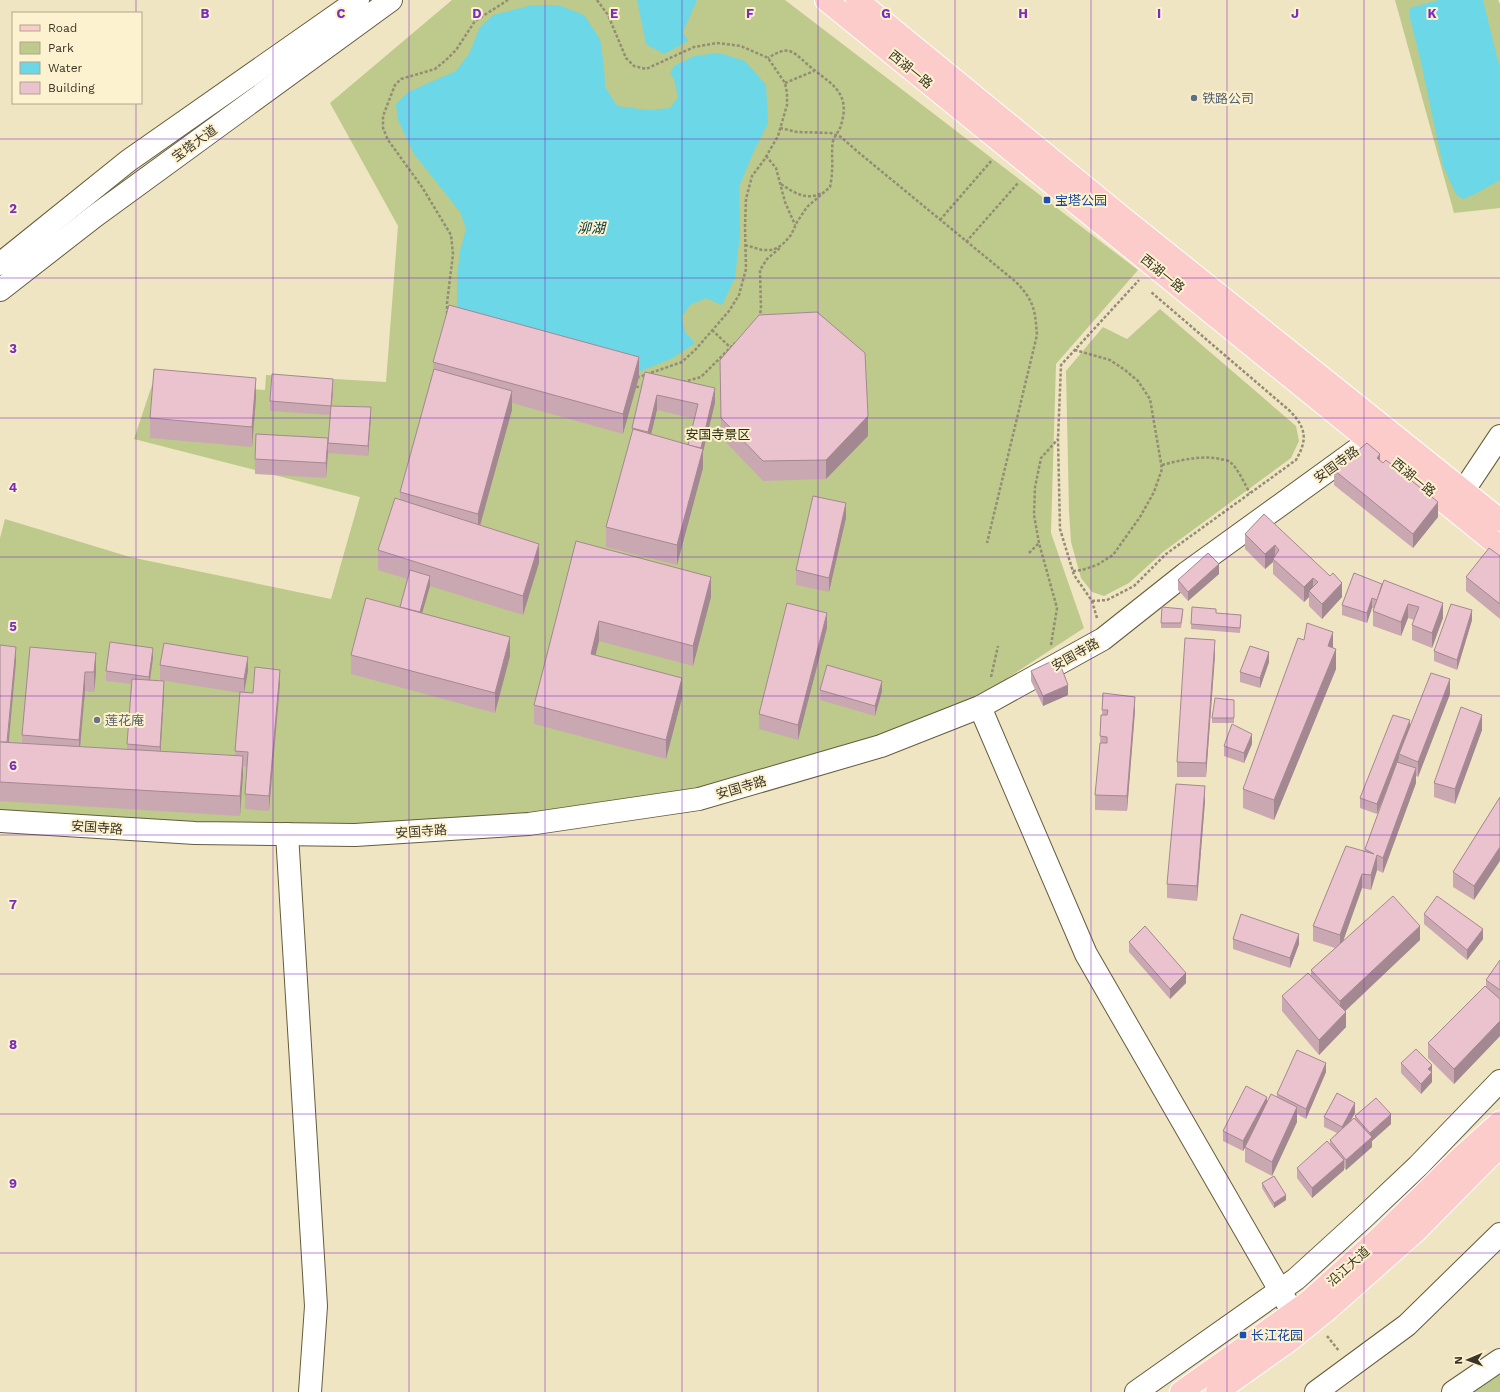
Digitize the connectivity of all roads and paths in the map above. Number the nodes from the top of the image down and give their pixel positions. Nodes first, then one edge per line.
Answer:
1 (358, 0) edge
2 (391, 0) edge
3 (508, 0) edge
4 (597, 0) edge
5 (826, 0) edge
6 (857, 0) edge
7 (768, 58) junction
8 (814, 70) junction
9 (785, 83) junction
10 (780, 128) junction
11 (836, 135) junction
12 (1005, 145) junction
13 (766, 156) junction
14 (1032, 166) junction
15 (781, 184) junction
16 (825, 192) junction
17 (940, 220) junction
18 (795, 225) junction
19 (966, 242) junction
20 (745, 245) junction
21 (782, 245) junction
22 (0, 264) edge
23 (1153, 265) junction
24 (0, 290) edge
25 (1150, 292) dead end
26 (447, 317) edge
27 (758, 321) edge
28 (712, 330) junction
29 (739, 339) edge
30 (731, 348) junction
31 (1075, 350) junction
32 (639, 377) edge
33 (682, 383) edge
34 (646, 386) edge
35 (636, 387) edge
36 (1386, 428) junction
37 (1500, 436) edge
38 (1058, 439) junction
39 (1369, 440) junction
40 (1162, 465) junction
41 (1464, 490) junction
42 (1250, 493) junction
43 (1500, 520) edge
44 (987, 543) dead end
45 (1039, 543) junction
46 (1500, 547) edge
47 (1029, 553) dead end
48 (1073, 571) junction
49 (1092, 601) junction
50 (1103, 639) junction
51 (998, 646) dead end
52 (1042, 672) junction
53 (983, 705) junction
54 (0, 821) edge
55 (287, 834) junction
56 (1500, 1081) edge
57 (1500, 1122) edge
58 (1500, 1146) edge
59 (1500, 1234) edge
60 (1280, 1290) junction
61 (1293, 1313) junction
62 (1314, 1320) junction
63 (1500, 1360) edge
64 (1351, 1366) junction
65 (310, 1392) edge
66 (1136, 1392) edge
67 (1181, 1392) edge
68 (1217, 1392) edge
69 (1316, 1392) edge
70 (1453, 1392) edge

1 - 22 street, 宝塔大道
2 - 24 street, 宝塔大道
3 - 26 path
4 - 7 path
5 - 12 main road, 西湖一路
6 - 36 main road, 西湖一路
7 - 8 path
7 - 9 path
8 - 9 path
8 - 11 path
9 - 10 path
10 - 11 path
10 - 13 path
11 - 16 path
11 - 17 path
12 - 14 main road, 西湖一路
12 - 17 path
13 - 15 path
13 - 20 path
14 - 19 path
14 - 23 main road, 西湖一路
15 - 16 path
15 - 18 path
16 - 18 path
17 - 19 path
18 - 21 path
19 - 44 path
20 - 21 path
20 - 28 path
21 - 27 path
23 - 31 path
23 - 39 main road, 西湖一路
25 - 42 path
28 - 30 path
28 - 32 path
29 - 30 path
30 - 33 path
31 - 38 path
31 - 40 path
34 - 35 path
36 - 39 street, 安国寺路
36 - 41 main road, 西湖一路
37 - 41 street
38 - 45 path
38 - 48 path
39 - 46 main road, 西湖一路
39 - 50 street, 安国寺路
40 - 42 path
40 - 48 path
41 - 43 main road, 西湖一路
42 - 49 path
45 - 47 path
45 - 52 path
48 - 49 path
49 - 50 path
50 - 52 street, 安国寺路
51 - 53 path
52 - 53 street, 安国寺路
53 - 55 street, 安国寺路
53 - 60 street
54 - 55 street, 安国寺路
55 - 65 street
56 - 60 street
57 - 61 main road, 沿江大道
58 - 62 main road, 沿江大道
59 - 64 street
60 - 61 street
60 - 66 street
61 - 67 main road, 沿江大道
62 - 64 path
62 - 68 main road, 沿江大道
63 - 70 street
64 - 69 street

